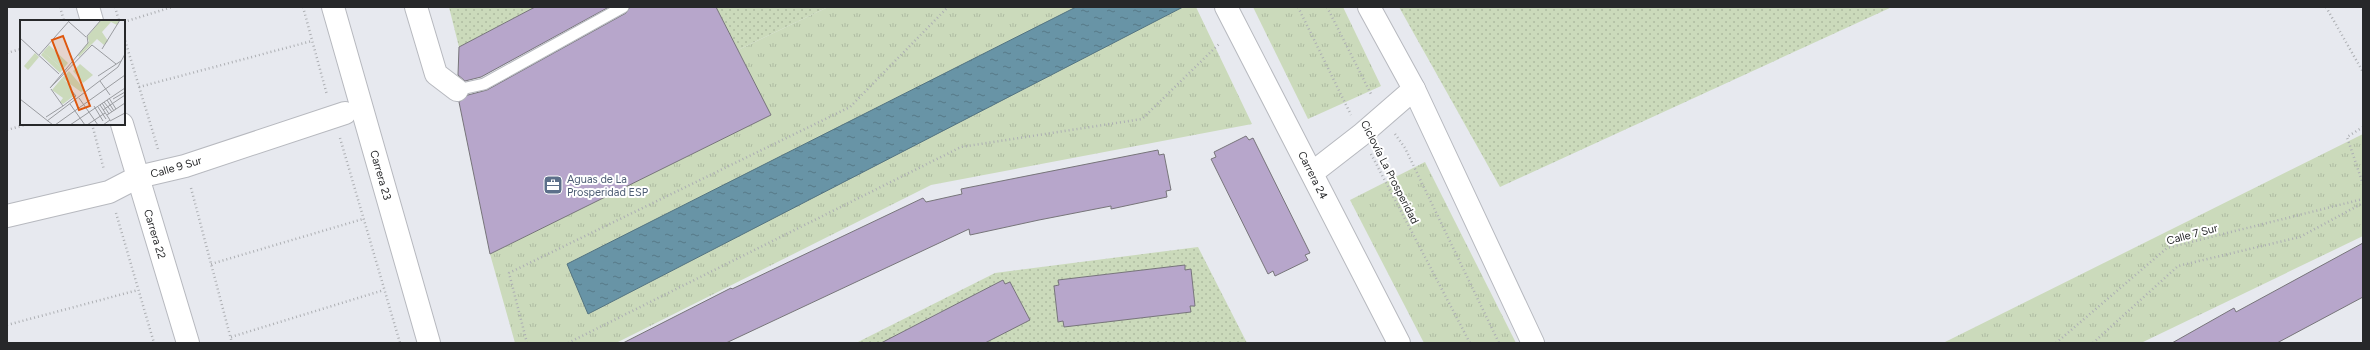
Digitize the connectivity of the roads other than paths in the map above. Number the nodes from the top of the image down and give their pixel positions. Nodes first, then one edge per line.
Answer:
1 (88, 7) edge
2 (333, 7) edge
3 (416, 7) edge
4 (623, 7) edge
5 (1226, 7) edge
6 (1369, 7) edge
7 (92, 20) edge
8 (1414, 89) junction
9 (457, 90) joint
10 (339, 115) road end
11 (122, 125) edge
12 (1312, 173) junction
13 (138, 177) junction
14 (7, 216) edge
15 (188, 343) edge
16 (429, 343) edge
17 (1399, 343) edge
18 (1533, 343) edge

1 - 7 street
2 - 16 street, Carrera 23
3 - 9 street
4 - 9 lane
5 - 12 street, Carrera 24
6 - 8 street
8 - 12 street
8 - 18 street
10 - 13 street, Calle 9 Sur
11 - 13 street, Carrera 22
12 - 17 street, Carrera 24
13 - 14 street, Calle 9 Sur
13 - 15 street, Carrera 22

